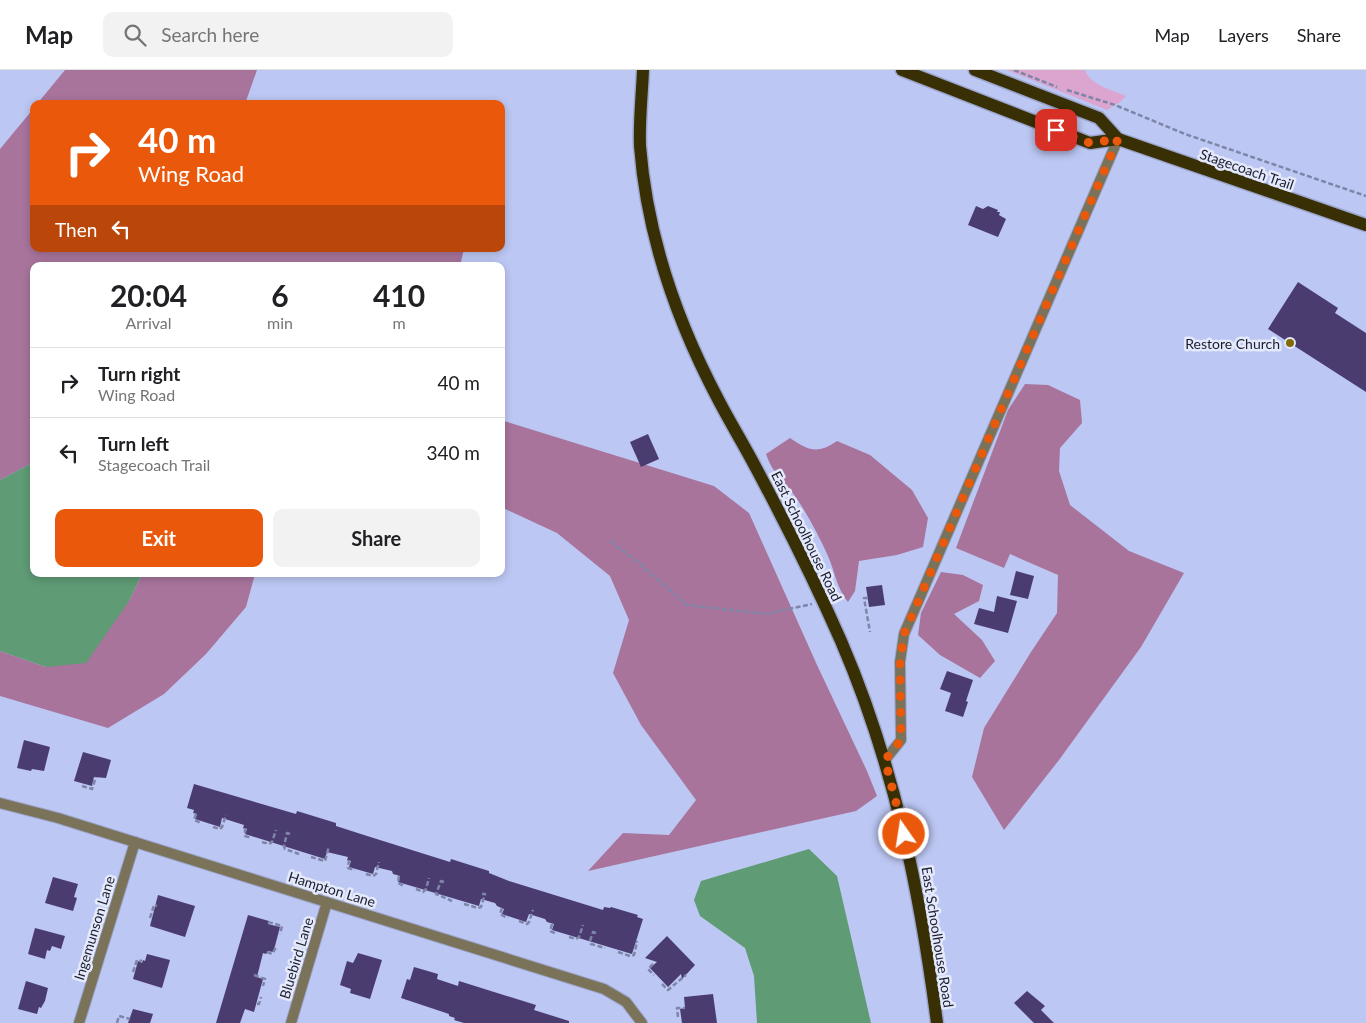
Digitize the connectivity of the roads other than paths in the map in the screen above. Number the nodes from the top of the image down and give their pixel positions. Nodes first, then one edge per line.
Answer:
1 (643, 70) edge
2 (902, 70) edge
3 (975, 70) edge
4 (1118, 139) junction
5 (1366, 225) edge
6 (885, 760) junction
7 (0, 803) edge
8 (135, 842) junction
9 (327, 902) junction
10 (79, 1023) edge
11 (291, 1023) edge
12 (642, 1023) edge
13 (937, 1023) edge

1 - 6 main road, East Schoolhouse Road
2 - 4 main road, Stagecoach Trail
3 - 4 main road, Stagecoach Trail
4 - 5 main road, Stagecoach Trail
4 - 6 street
6 - 13 main road, East Schoolhouse Road
7 - 8 street, Hampton Lane
8 - 9 street, Hampton Lane
8 - 10 street, Ingemunson Lane
9 - 11 street, Bluebird Lane
9 - 12 street, Hampton Lane

